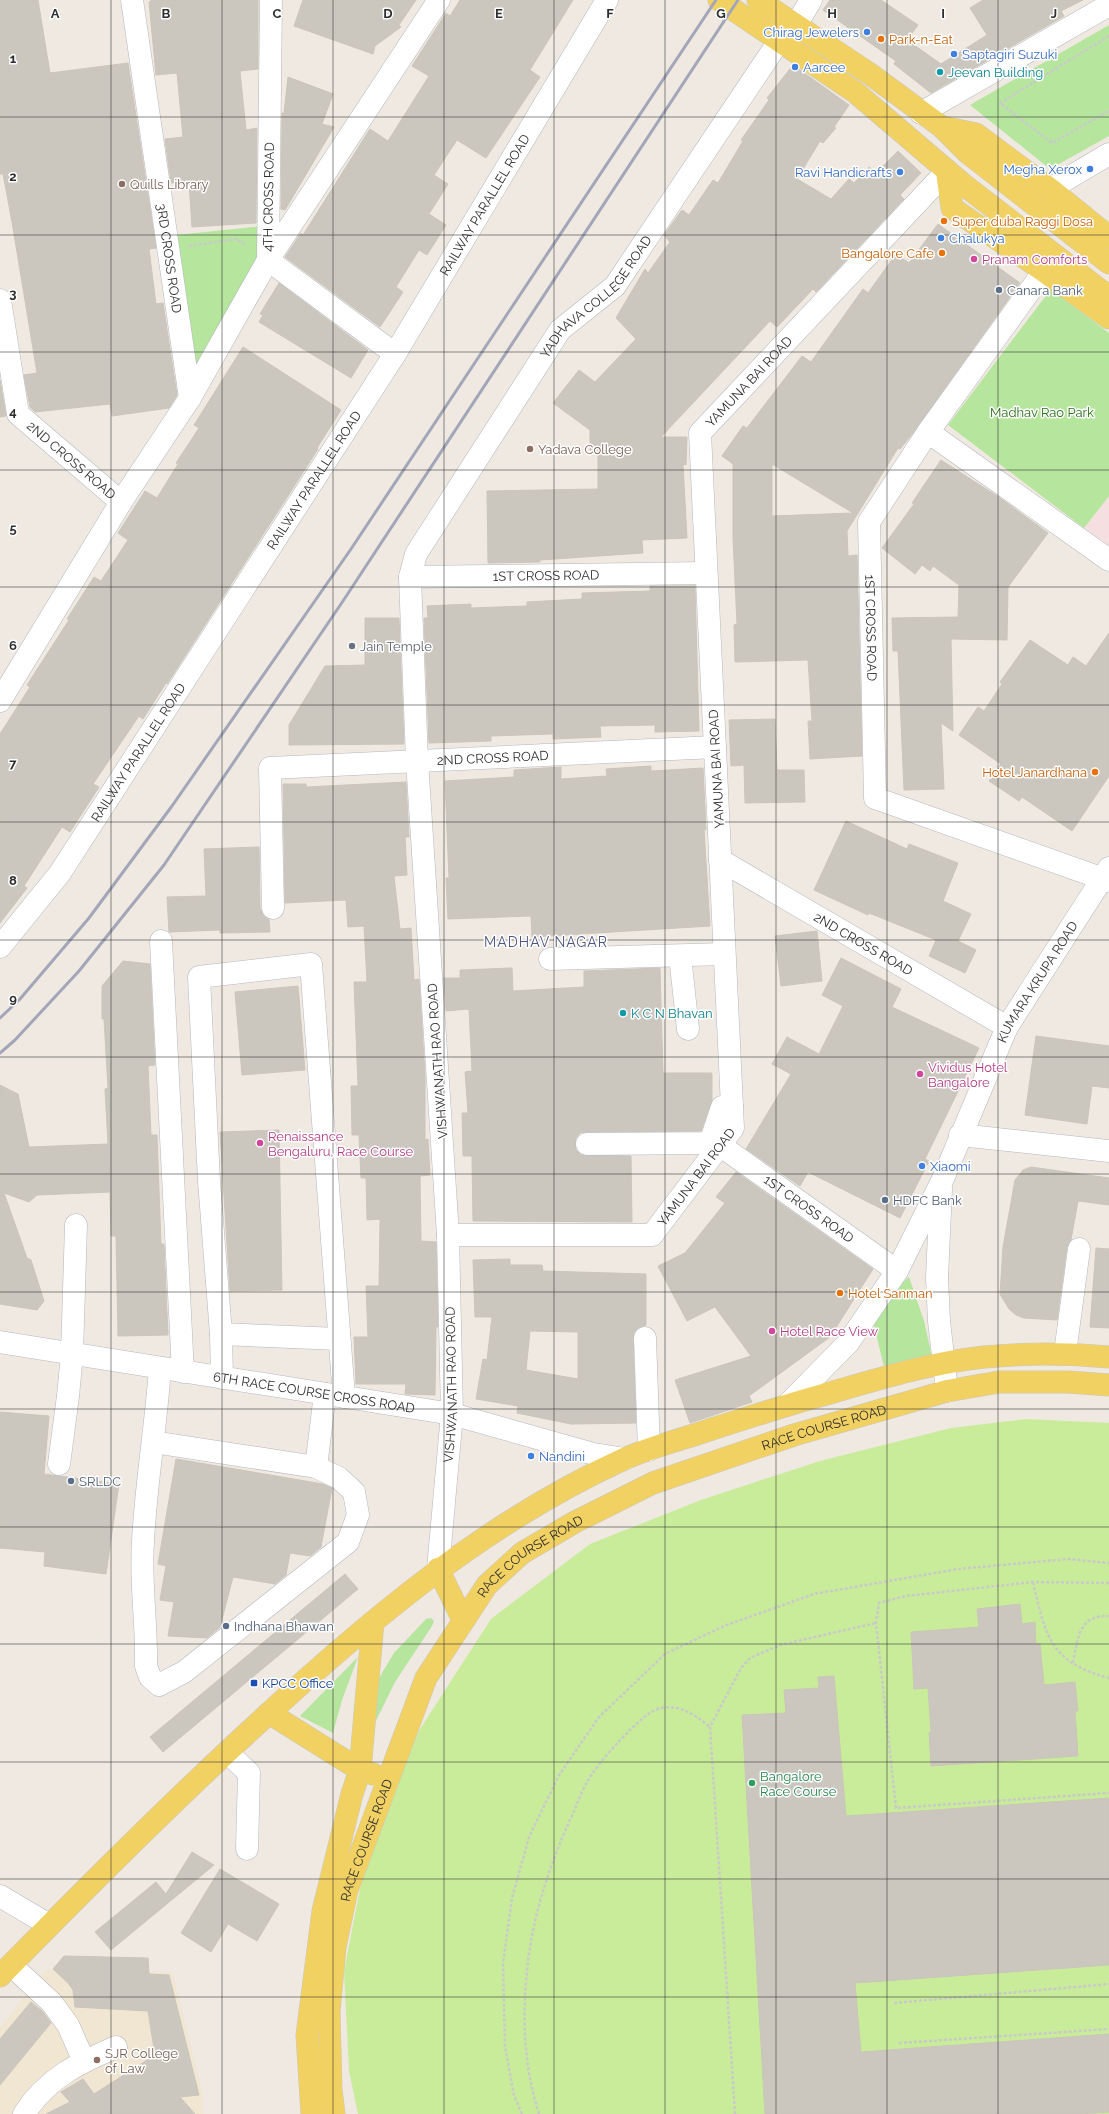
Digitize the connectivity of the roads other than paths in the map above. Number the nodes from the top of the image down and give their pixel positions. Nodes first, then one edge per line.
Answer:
1 (132, 0) edge
2 (271, 0) edge
3 (439, 0) edge
4 (607, 0) edge
5 (719, 0) edge
6 (811, 0) edge
7 (760, 1) edge
8 (1109, 4) edge
9 (796, 25) junction
10 (779, 41) junction
11 (921, 113) junction
12 (942, 127) junction
13 (1109, 154) edge
14 (947, 170) junction
15 (1050, 189) junction
16 (1109, 236) edge
17 (268, 260) junction
18 (1109, 263) edge
19 (1044, 271) junction
20 (1109, 297) edge
21 (0, 300) edge
22 (1109, 318) edge
23 (395, 354) junction
24 (190, 398) junction
25 (928, 432) junction
26 (121, 502) junction
27 (416, 554) joint
28 (1109, 560) edge
29 (706, 573) junction
30 (410, 577) junction
31 (0, 701) edge
32 (715, 747) junction
33 (417, 761) junction
34 (720, 860) junction
35 (1106, 876) edge
36 (273, 908) dead end
37 (161, 941) dead end
38 (0, 947) edge
39 (724, 954) junction
40 (680, 956) junction
41 (550, 959) dead end
42 (1007, 1027) junction
43 (688, 1029) dead end
44 (732, 1106) junction
45 (960, 1135) junction
46 (587, 1144) dead end
47 (721, 1146) junction
48 (1109, 1151) edge
49 (942, 1181) junction
50 (76, 1225) dead end
51 (448, 1234) junction
52 (1079, 1249) dead end
53 (896, 1270) junction
54 (221, 1334) junction
55 (645, 1338) dead end
56 (339, 1339) junction
57 (0, 1342) edge
58 (1065, 1353) junction
59 (72, 1354) junction
60 (1109, 1357) edge
61 (945, 1364) junction
62 (160, 1368) junction
63 (183, 1372) junction
64 (222, 1378) junction
65 (1109, 1385) edge
66 (948, 1391) junction
67 (334, 1396) junction
68 (787, 1405) junction
69 (452, 1414) junction
70 (153, 1442) junction
71 (649, 1450) junction
72 (625, 1458) junction
73 (59, 1464) dead end
74 (316, 1467) junction
75 (438, 1569) junction
76 (463, 1620) junction
77 (373, 1622) junction
78 (269, 1713) junction
79 (227, 1752) junction
80 (360, 1770) junction
81 (388, 1779) junction
82 (247, 1849) dead end
83 (0, 1896) edge
84 (49, 1925) junction
85 (6, 1970) edge
86 (116, 2047) dead end
87 (84, 2061) junction
88 (24, 2114) edge
89 (312, 2114) edge
90 (334, 2114) edge

1 - 24 street, 3RD CROSS ROAD
2 - 17 street, 4TH CROSS ROAD
3 - 17 street
4 - 23 street, RAILWAY PARALLEL ROAD
5 - 10 main road
6 - 9 street
7 - 9 main road
8 - 11 street
9 - 11 main road
10 - 14 main road
10 - 27 street, YADHAVA COLLEGE ROAD
11 - 12 main road
12 - 15 main road
12 - 18 main road
13 - 15 street
14 - 19 main road
14 - 20 main road
14 - 29 street, YAMUNA BAI ROAD
15 - 16 main road
17 - 23 street, 4TH CROSS ROAD
17 - 24 street
19 - 22 main road
19 - 25 street, 1ST CROSS ROAD
21 - 26 street, 2ND CROSS ROAD
23 - 38 street, RAILWAY PARALLEL ROAD
24 - 26 street
25 - 28 street
25 - 35 street, 1ST CROSS ROAD
26 - 31 street
27 - 30 street, VISHWANATH RAO ROAD
29 - 30 street, 1ST CROSS ROAD
29 - 32 street, YAMUNA BAI ROAD
30 - 33 street, VISHWANATH RAO ROAD
32 - 33 street, 2ND CROSS ROAD
32 - 34 street, YAMUNA BAI ROAD
33 - 36 street, 2ND CROSS ROAD
33 - 51 street, VISHWANATH RAO ROAD
34 - 39 street, YAMUNA BAI ROAD
34 - 42 street, 2ND CROSS ROAD
35 - 42 street, KUMARA KRUPA ROAD
37 - 63 street
39 - 40 street
39 - 44 street, YAMUNA BAI ROAD
40 - 41 street
40 - 43 street
42 - 45 street, KUMARA KRUPA ROAD
44 - 46 street
44 - 47 street, YAMUNA BAI ROAD
45 - 48 street
45 - 49 street, KUMARA KRUPA ROAD
47 - 51 street, YAMUNA BAI ROAD
47 - 53 street, 1ST CROSS ROAD
49 - 53 street, KUMARA KRUPA ROAD
49 - 61 street
50 - 59 street
51 - 69 street, VISHWANATH RAO ROAD
52 - 58 street
53 - 68 street, KUMARA KRUPA ROAD
54 - 56 street
54 - 56 street
54 - 64 street
55 - 71 street
56 - 67 street
57 - 59 street, 6TH RACE COURSE CROSS ROAD
58 - 60 main road
58 - 61 main road
59 - 62 street, 6TH RACE COURSE CROSS ROAD
59 - 73 street
61 - 66 street
61 - 68 main road
62 - 63 street, 6TH RACE COURSE CROSS ROAD
62 - 70 street
63 - 64 street, 6TH RACE COURSE CROSS ROAD
64 - 67 street, 6TH RACE COURSE CROSS ROAD
65 - 66 main road, RACE COURSE ROAD
66 - 76 main road, RACE COURSE ROAD
67 - 69 street, 6TH RACE COURSE CROSS ROAD
67 - 74 street
68 - 71 main road
69 - 72 street, 6TH RACE COURSE CROSS ROAD
69 - 75 street, VISHWANATH RAO ROAD
70 - 74 street
70 - 74 street
71 - 72 main road
72 - 75 main road
75 - 76 main road
75 - 77 main road
76 - 81 main road, RACE COURSE ROAD
77 - 78 main road
77 - 80 main road, RACE COURSE ROAD
78 - 79 main road
78 - 80 main road
79 - 82 street
79 - 84 main road
80 - 81 main road
80 - 89 main road, RACE COURSE ROAD
81 - 90 main road, RACE COURSE ROAD
83 - 84 street
84 - 85 main road
85 - 87 street
86 - 87 street
87 - 88 street

